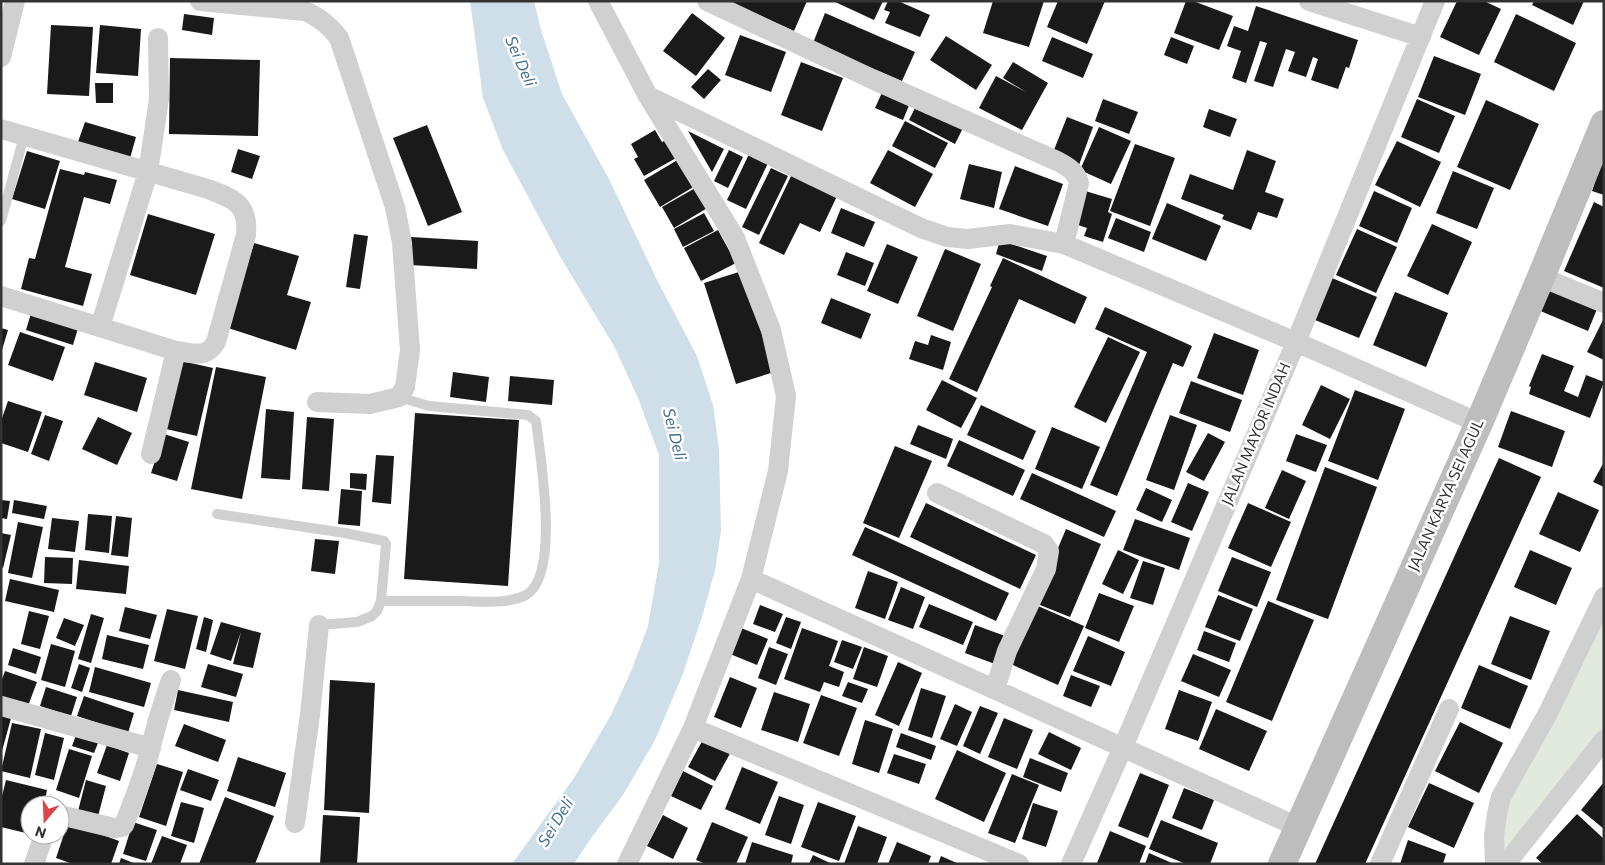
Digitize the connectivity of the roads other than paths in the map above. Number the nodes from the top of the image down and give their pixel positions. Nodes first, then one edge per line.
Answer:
1 (15, 1) edge
2 (200, 1) edge
3 (598, 1) edge
4 (708, 1) edge
5 (1309, 1) edge
6 (1435, 1) edge
7 (246, 3) edge
8 (1422, 36) junction
9 (158, 38) dead end
10 (3, 45) edge
11 (648, 96) junction
12 (1604, 124) edge
13 (1, 129) edge
14 (24, 136) junction
15 (148, 172) junction
16 (1, 221) edge
17 (1064, 244) junction
18 (1542, 277) junction
19 (1, 296) edge
20 (1604, 303) edge
21 (100, 327) junction
22 (1296, 342) junction
23 (176, 351) junction
24 (400, 397) junction
25 (317, 402) dead end
26 (1479, 423) junction
27 (151, 454) dead end
28 (936, 493) dead end
29 (217, 514) dead end
30 (751, 579) junction
31 (1604, 597) edge
32 (381, 601) junction
33 (319, 625) joint
34 (171, 680) dead end
35 (995, 689) junction
36 (1, 706) edge
37 (1449, 709) dead end
38 (693, 728) junction
39 (1604, 740) edge
40 (1123, 747) junction
41 (151, 748) junction
42 (70, 817) edge
43 (295, 823) dead end
44 (1298, 827) junction
45 (41, 845) edge
46 (34, 864) edge
47 (627, 864) edge
48 (1019, 864) edge
49 (1071, 864) edge
50 (1282, 864) edge
51 (1380, 864) edge
52 (1495, 864) edge
53 (1506, 864) edge

1 - 10 street
2 - 7 street
3 - 11 street
4 - 17 street
5 - 8 street
6 - 8 street, JALAN MAYOR INDAH
7 - 24 street
8 - 22 street, JALAN MAYOR INDAH
9 - 15 street
11 - 17 street
11 - 30 street
12 - 18 main road, JALAN KARYA SEI AGUL
13 - 14 street
14 - 15 street
14 - 16 lane
15 - 21 street
15 - 23 street
17 - 22 street
18 - 20 street
18 - 26 main road, JALAN KARYA SEI AGUL
19 - 21 street
21 - 23 street
22 - 26 street
22 - 40 street, JALAN MAYOR INDAH
23 - 27 street
24 - 25 street
24 - 32 lane
26 - 44 main road, JALAN KARYA SEI AGUL
28 - 35 street
29 - 32 lane
30 - 35 street
30 - 38 street
31 - 52 street
32 - 33 lane
33 - 43 street
34 - 41 street
35 - 40 street
36 - 41 street
37 - 51 street
38 - 47 street
38 - 48 street
39 - 53 street
40 - 44 street
40 - 49 street, JALAN MAYOR INDAH
41 - 42 street
44 - 50 main road, JALAN KARYA SEI AGUL
45 - 46 street

